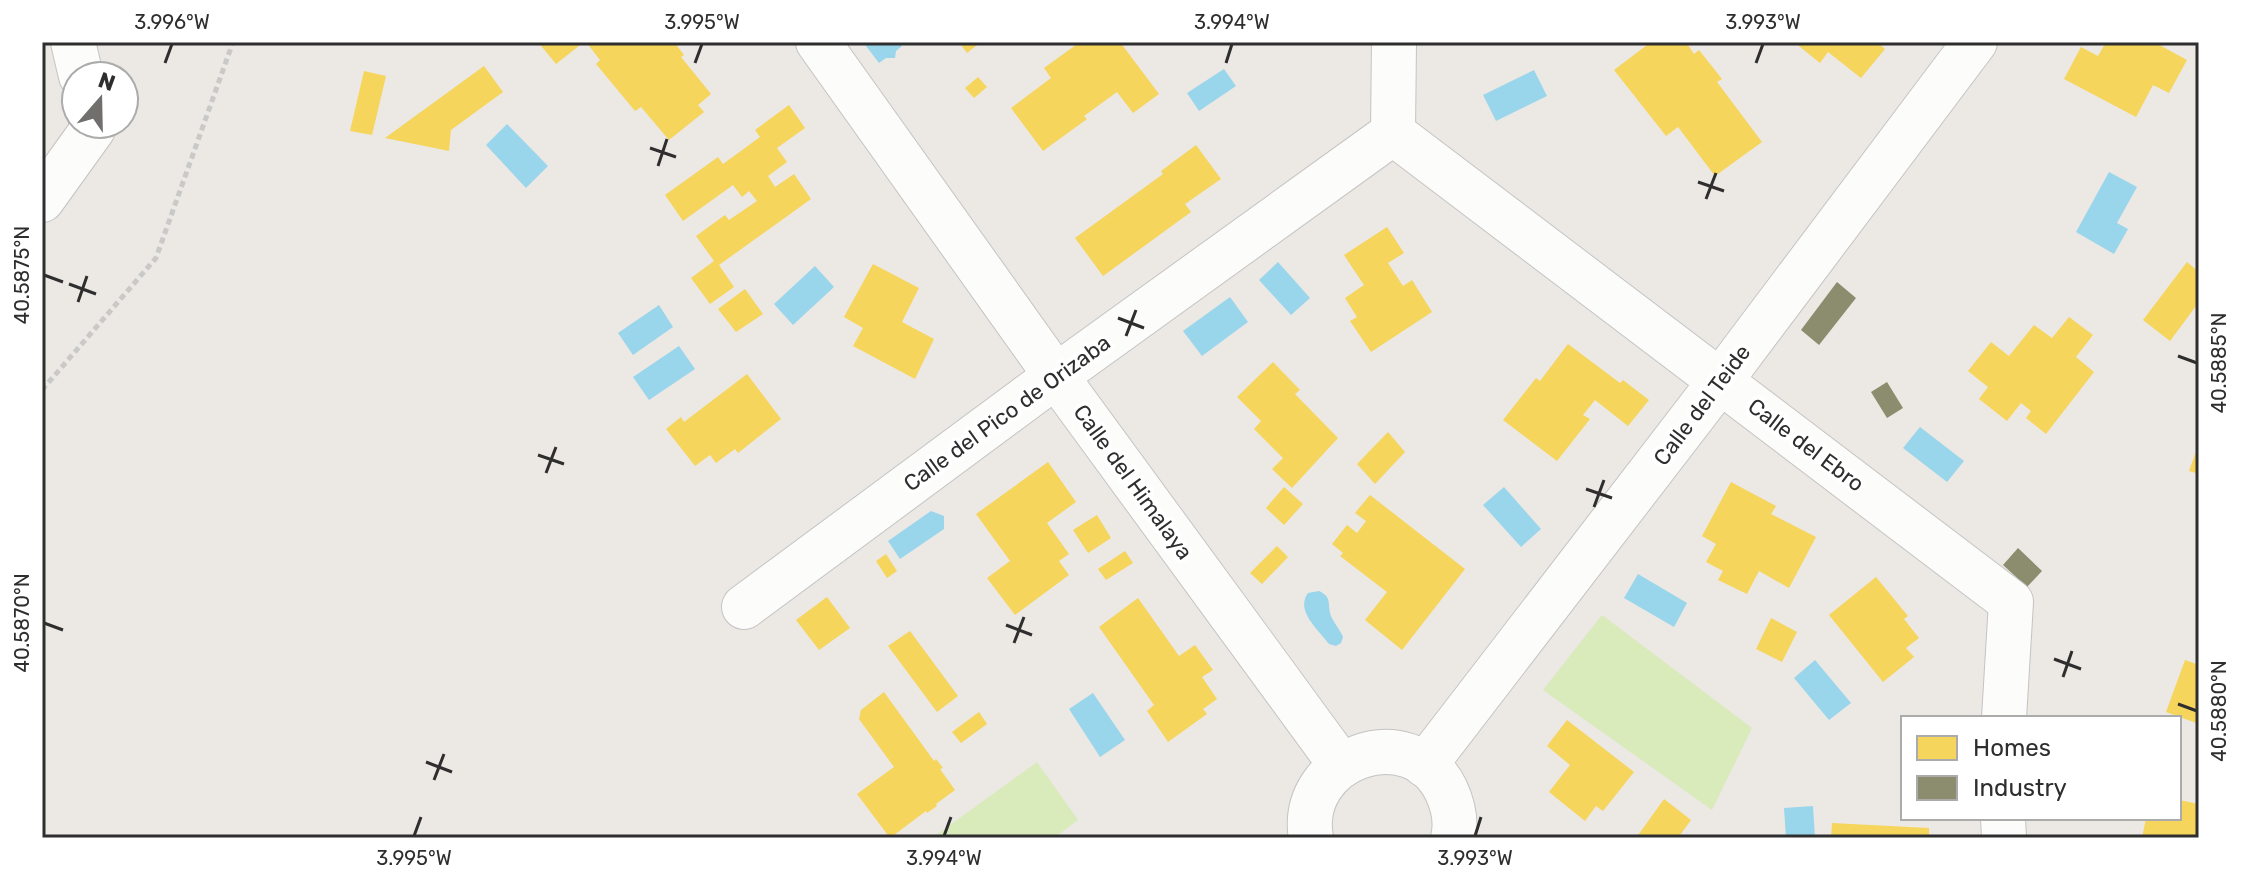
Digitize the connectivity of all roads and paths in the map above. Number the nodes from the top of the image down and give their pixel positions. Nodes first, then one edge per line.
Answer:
1 (233, 42) edge
2 (818, 42) edge
3 (1394, 42) edge
4 (1975, 42) edge
5 (1393, 133) junction
6 (85, 140) edge
7 (42, 200) edge
8 (1056, 376) junction
9 (1721, 380) junction
10 (42, 390) edge
11 (744, 607) dead end
12 (2004, 716) edge
13 (1340, 764) junction
14 (1425, 765) junction
15 (1311, 838) edge
16 (1453, 838) edge

1 - 10 path
2 - 8 street, Calle del Himalaya
3 - 5 street
4 - 9 street, Calle del Teide
5 - 8 street, Calle del Pico de Orizaba
5 - 9 street, Calle del Ebro
6 - 7 street
8 - 11 street, Calle del Pico de Orizaba
8 - 13 street, Calle del Himalaya
9 - 12 street, Calle del Ebro
9 - 14 street, Calle del Teide
13 - 14 street
13 - 15 street
14 - 16 street

